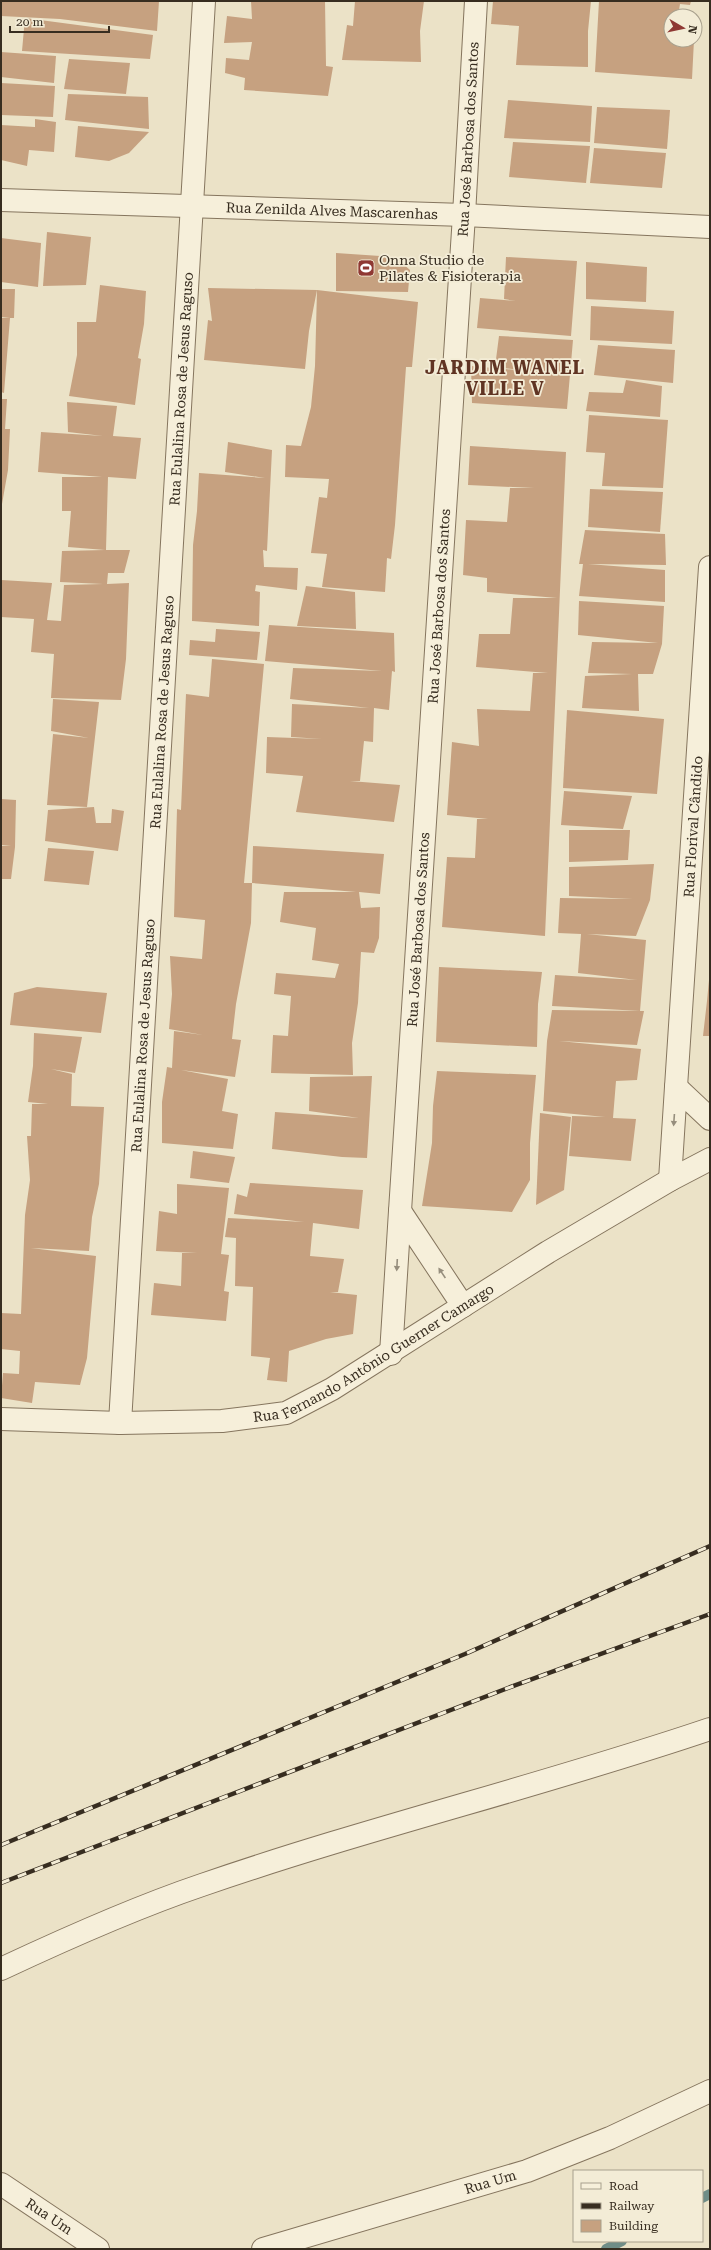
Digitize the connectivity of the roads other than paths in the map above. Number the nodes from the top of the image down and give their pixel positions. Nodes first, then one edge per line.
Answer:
1 (204, 1) edge
2 (476, 1) edge
3 (1, 200) edge
4 (192, 206) junction
5 (464, 215) junction
6 (710, 227) edge
7 (710, 567) edge
8 (676, 1087) junction
9 (710, 1119) edge
10 (710, 1159) edge
11 (670, 1180) junction
12 (400, 1210) junction
13 (463, 1306) junction
14 (391, 1354) junction
15 (1, 1419) edge
16 (120, 1423) junction
17 (710, 1729) edge
18 (1, 1969) edge
19 (710, 2091) edge
20 (1, 2184) edge
21 (98, 2249) edge
22 (263, 2249) edge

1 - 4 street, Rua Eulalina Rosa de Jesus Raguso
2 - 5 street, Rua José Barbosa dos Santos
3 - 4 street, Rua Zenilda Alves Mascarenhas
4 - 5 street, Rua Zenilda Alves Mascarenhas
4 - 16 street, Rua Eulalina Rosa de Jesus Raguso
5 - 6 street, Rua Zenilda Alves Mascarenhas
5 - 12 street, Rua José Barbosa dos Santos
7 - 8 street, Rua Florival Cândido
8 - 9 street
8 -> 11 street, Rua Florival Cândido
10 - 11 street, Rua Fernando Antônio Guerner Camargo
11 - 13 street, Rua Fernando Antônio Guerner Camargo
13 -> 12 street
12 -> 14 street, Rua José Barbosa dos Santos
13 - 14 street, Rua Fernando Antônio Guerner Camargo
14 - 16 street, Rua Fernando Antônio Guerner Camargo
15 - 16 street, Rua Fernando Antônio Guerner Camargo
17 - 18 street
19 - 22 street, Rua Um
20 - 21 street, Rua Um

